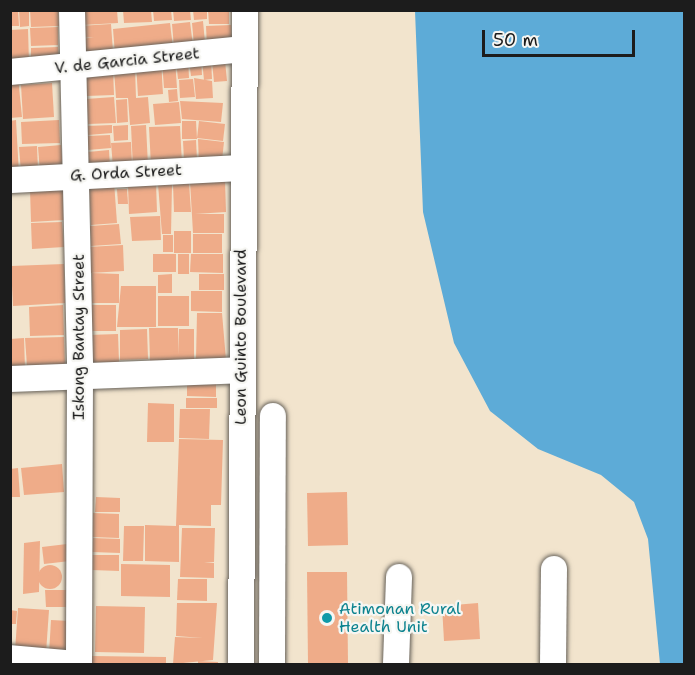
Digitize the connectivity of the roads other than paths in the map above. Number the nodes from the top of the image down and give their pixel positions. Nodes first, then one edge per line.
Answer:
1 (72, 10) edge
2 (245, 10) edge
3 (244, 49) junction
4 (73, 66) junction
5 (10, 72) edge
6 (242, 168) junction
7 (78, 175) junction
8 (10, 180) edge
9 (240, 370) junction
10 (80, 374) junction
11 (10, 379) edge
12 (273, 416) dead end
13 (555, 569) dead end
14 (399, 577) dead end
15 (10, 658) edge
16 (78, 664) edge
17 (241, 664) edge
18 (272, 664) edge
19 (396, 664) edge
20 (553, 664) edge

1 - 4 street, Iskong Bantay Street
2 - 3 street, Leon Guinto Boulevard
3 - 4 street, V. de Garcia Street
3 - 6 street, Leon Guinto Boulevard
4 - 5 street, V. de Garcia Street
4 - 7 street, Iskong Bantay Street
6 - 7 street, G. Orda Street
6 - 9 street, Leon Guinto Boulevard
7 - 8 street, G. Orda Street
7 - 10 street, Iskong Bantay Street
9 - 10 street
9 - 17 street, Leon Guinto Boulevard
10 - 11 street
10 - 16 street, Iskong Bantay Street
12 - 18 street
13 - 20 street
14 - 19 street
15 - 16 street

